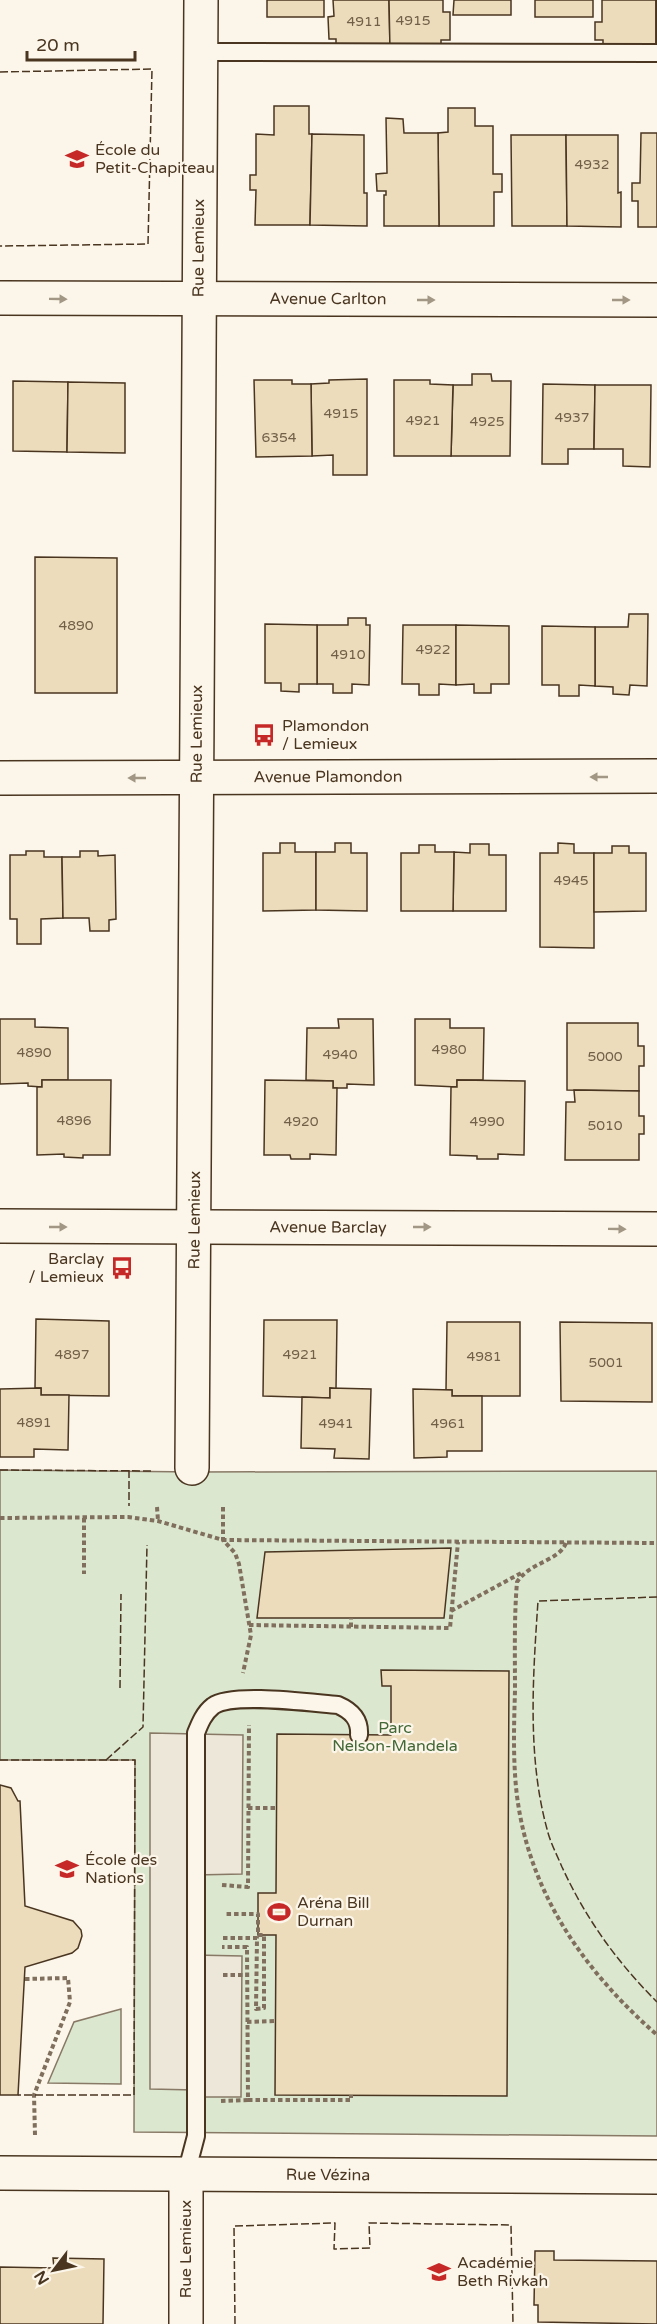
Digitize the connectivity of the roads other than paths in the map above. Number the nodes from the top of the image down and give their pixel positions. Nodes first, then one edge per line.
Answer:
1 (201, 0) edge
2 (201, 52) junction
3 (657, 53) edge
4 (0, 298) edge
5 (199, 298) junction
6 (657, 300) edge
7 (657, 776) edge
8 (0, 778) edge
9 (196, 778) junction
10 (0, 1226) edge
11 (195, 1228) junction
12 (657, 1229) edge
13 (192, 1468) dead end
14 (359, 1735) dead end
15 (0, 2173) edge
16 (186, 2174) junction
17 (657, 2177) edge
18 (186, 2324) edge

1 - 2 street, Rue Lemieux
2 - 3 lane
2 - 5 street, Rue Lemieux
4 -> 5 street, Avenue Carlton
5 -> 6 street, Avenue Carlton
5 - 9 street, Rue Lemieux
7 -> 9 street, Avenue Plamondon
9 -> 8 street, Avenue Plamondon
9 - 11 street, Rue Lemieux
10 -> 11 street, Avenue Barclay
11 -> 12 street, Avenue Barclay
11 - 13 street, Rue Lemieux
14 - 16 lane
15 - 16 street, Rue Vézina
16 - 17 street, Rue Vézina
16 - 18 street, Rue Lemieux

